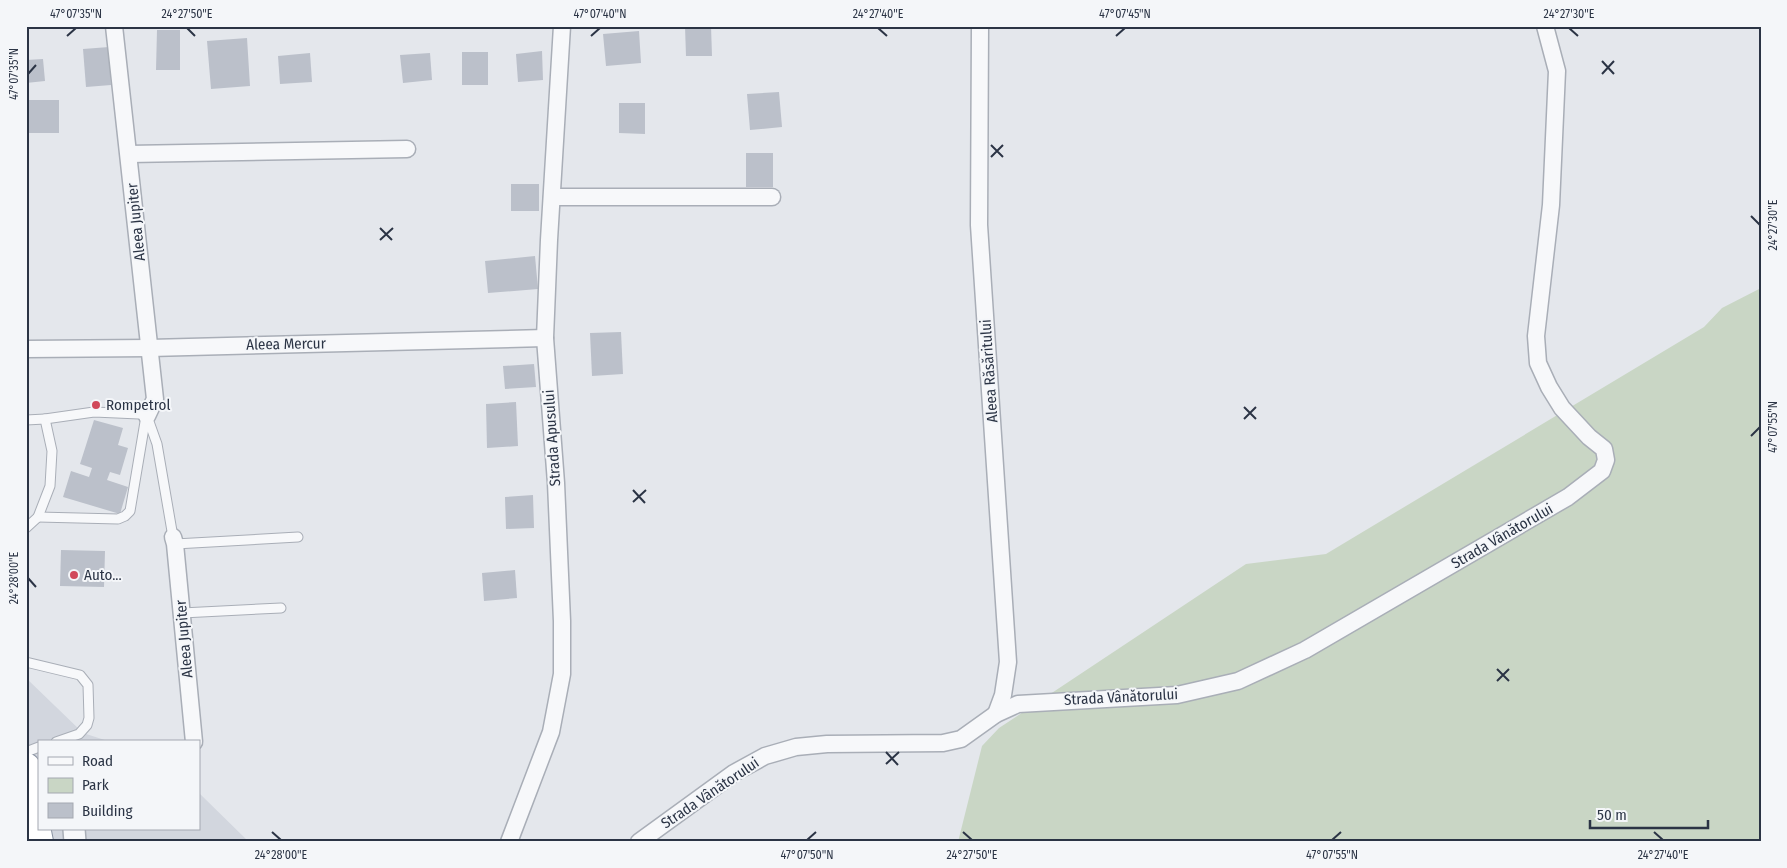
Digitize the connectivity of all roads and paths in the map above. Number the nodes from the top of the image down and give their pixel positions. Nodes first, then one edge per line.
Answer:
1 (114, 26) edge
2 (562, 26) edge
3 (980, 26) edge
4 (1545, 26) edge
5 (407, 149) dead end
6 (129, 154) junction
7 (552, 197) junction
8 (772, 197) dead end
9 (546, 338) junction
10 (150, 348) junction
11 (26, 349) edge
12 (146, 416) junction
13 (45, 419) junction
14 (26, 420) edge
15 (38, 517) junction
16 (26, 528) edge
17 (298, 537) dead end
18 (174, 540) junction
19 (281, 608) dead end
20 (182, 613) junction
21 (26, 662) edge
22 (996, 714) junction
23 (62, 740) edge
24 (194, 740) edge
25 (38, 747) edge
26 (26, 752) edge
27 (26, 767) edge
28 (37, 822) edge
29 (509, 842) edge
30 (639, 842) edge

1 - 6 street, Aleea Jupiter
2 - 7 street, Strada Apusului
3 - 22 street, Aleea Răsăritului
4 - 22 street, Strada Vânătorului
5 - 6 street
6 - 10 street, Aleea Jupiter
7 - 8 street
7 - 9 street, Strada Apusului
9 - 10 street, Aleea Mercur
9 - 29 street, Strada Apusului
10 - 11 street, Aleea Mercur
10 - 12 street, Aleea Jupiter
12 - 13 lane
12 - 15 lane
12 - 18 lane
13 - 14 lane
13 - 15 lane
15 - 16 lane
17 - 18 lane
18 - 20 street, Aleea Jupiter
19 - 20 lane
20 - 24 street, Aleea Jupiter
21 - 23 lane
22 - 30 street, Strada Vânătorului
25 - 26 lane
27 - 28 highway

